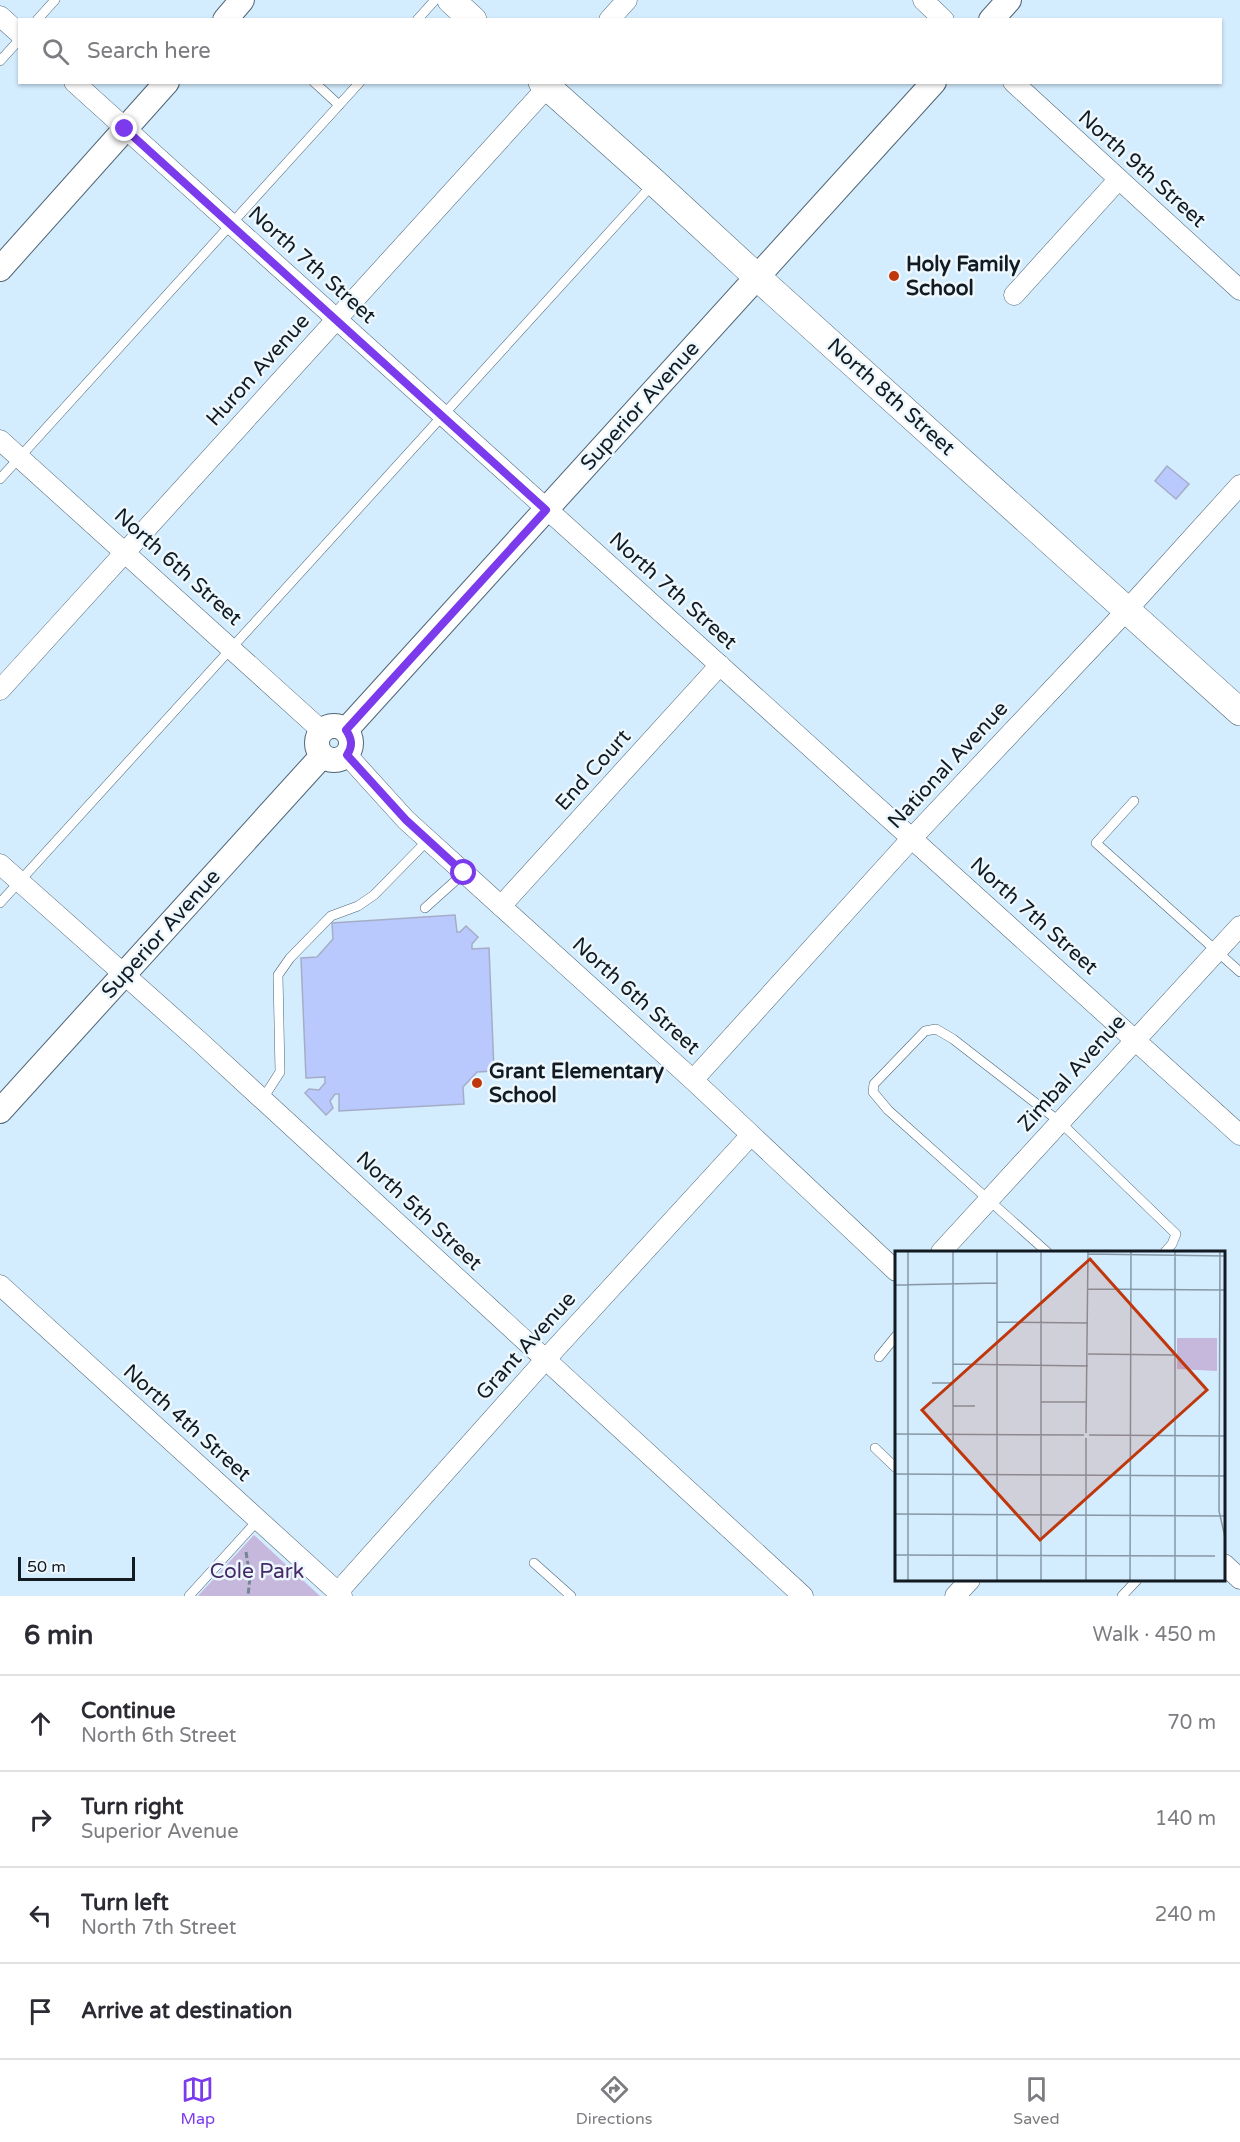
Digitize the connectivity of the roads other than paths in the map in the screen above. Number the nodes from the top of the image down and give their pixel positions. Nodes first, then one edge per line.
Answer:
1 (55, 0) edge
2 (435, 0) edge
3 (451, 0) edge
4 (627, 0) edge
5 (922, 0) edge
6 (1009, 0) edge
7 (0, 16) edge
8 (39, 18) edge
9 (419, 18) edge
10 (471, 18) edge
11 (611, 18) edge
12 (942, 18) edge
13 (993, 18) edge
14 (18, 32) edge
15 (18, 41) edge
16 (0, 61) edge
17 (76, 84) edge
18 (165, 84) edge
19 (316, 84) edge
20 (358, 84) edge
21 (547, 84) edge
22 (932, 84) edge
23 (1015, 84) edge
24 (339, 105) junction
25 (125, 129) junction
26 (1118, 180) junction
27 (654, 182) junction
28 (231, 224) junction
29 (0, 269) edge
30 (757, 278) junction
31 (1240, 288) edge
32 (1014, 295) dead end
33 (337, 319) junction
34 (443, 416) junction
35 (0, 440) edge
36 (20, 457) junction
37 (0, 479) edge
38 (1240, 485) edge
39 (546, 510) junction
40 (126, 552) junction
41 (1127, 610) junction
42 (232, 649) junction
43 (720, 665) junction
44 (0, 690) edge
45 (1240, 712) edge
46 (334, 730) junction
47 (347, 755) junction
48 (322, 756) junction
49 (1134, 801) dead end
50 (912, 838) junction
51 (428, 840) junction
52 (0, 864) edge
53 (464, 873) junction
54 (19, 882) junction
55 (0, 903) edge
56 (501, 906) junction
57 (425, 908) dead end
58 (1239, 929) edge
59 (1217, 951) junction
60 (1240, 972) edge
61 (123, 975) junction
62 (1134, 1040) junction
63 (693, 1080) junction
64 (262, 1100) junction
65 (0, 1111) edge
66 (1060, 1122) junction
67 (752, 1135) junction
68 (1240, 1135) edge
69 (989, 1200) junction
70 (942, 1251) edge
71 (1046, 1251) edge
72 (1166, 1251) edge
73 (895, 1269) edge
74 (0, 1285) edge
75 (895, 1338) edge
76 (879, 1356) dead end
77 (545, 1360) junction
78 (874, 1448) dead end
79 (895, 1466) edge
80 (258, 1520) junction
81 (534, 1563) dead end
82 (1225, 1565) edge
83 (1240, 1579) edge
84 (969, 1581) edge
85 (1136, 1581) edge
86 (340, 1594) edge
87 (189, 1596) edge
88 (571, 1596) edge
89 (803, 1596) edge
90 (955, 1596) edge
91 (1122, 1596) edge

1 - 8 lane
2 - 9 lane
3 - 10 main road
4 - 11 street
5 - 12 street
6 - 13 street
7 - 14 street
15 - 16 lane
17 - 25 street, North 7th Street
18 - 25 street
19 - 24 lane
20 - 24 lane
21 - 27 main road, North 8th Street
21 - 33 street, Huron Avenue
22 - 30 street, Superior Avenue
23 - 26 street, North 9th Street
24 - 28 lane
25 - 28 street, North 7th Street
25 - 29 street
26 - 31 street, North 9th Street
26 - 32 street
27 - 30 main road, North 8th Street
27 - 34 lane
28 - 33 street, North 7th Street
28 - 36 lane
30 - 39 street, Superior Avenue
30 - 41 main road, North 8th Street
33 - 34 street, North 7th Street
33 - 40 street, Huron Avenue
34 - 39 street, North 7th Street
34 - 42 lane
35 - 36 street, North 6th Street
36 - 37 lane
36 - 40 street, North 6th Street
38 - 41 street, National Avenue
39 - 43 street, North 7th Street
39 - 46 street, Superior Avenue
40 - 42 street, North 6th Street
40 - 44 street, Huron Avenue
41 - 45 main road, North 8th Street
41 - 50 street, National Avenue
42 - 46 street, North 6th Street
42 - 54 lane
43 - 50 street, North 7th Street
43 - 56 street, End Court
46 - 47 street
46 - 48 street
47 - 48 street
47 - 51 street, North 6th Street
48 - 61 street, Superior Avenue
49 - 59 lane
50 - 62 street, North 7th Street
50 - 63 street, National Avenue
51 - 53 street, North 6th Street
51 - 64 lane
52 - 54 street, North 5th Street
53 - 56 street, North 6th Street
53 - 57 lane
54 - 55 lane
54 - 61 street, North 5th Street
56 - 63 street, North 6th Street
58 - 59 street, Zimbal Avenue
59 - 60 lane
59 - 62 street, Zimbal Avenue
61 - 64 street, North 5th Street
61 - 65 street, Superior Avenue
62 - 66 street, Zimbal Avenue
62 - 68 street, North 7th Street
63 - 67 street, North 6th Street
64 - 77 street, North 5th Street
66 - 69 street, Zimbal Avenue
66 - 69 lane
66 - 72 lane
67 - 73 street, North 6th Street
67 - 77 street, Grant Avenue
69 - 70 street, Zimbal Avenue
69 - 71 lane
74 - 80 street, North 4th Street
75 - 76 lane
77 - 86 street, Grant Avenue
77 - 89 street, North 5th Street
78 - 79 lane
80 - 86 street, North 4th Street
80 - 87 lane
81 - 88 lane
82 - 83 street
84 - 90 street
85 - 91 lane

